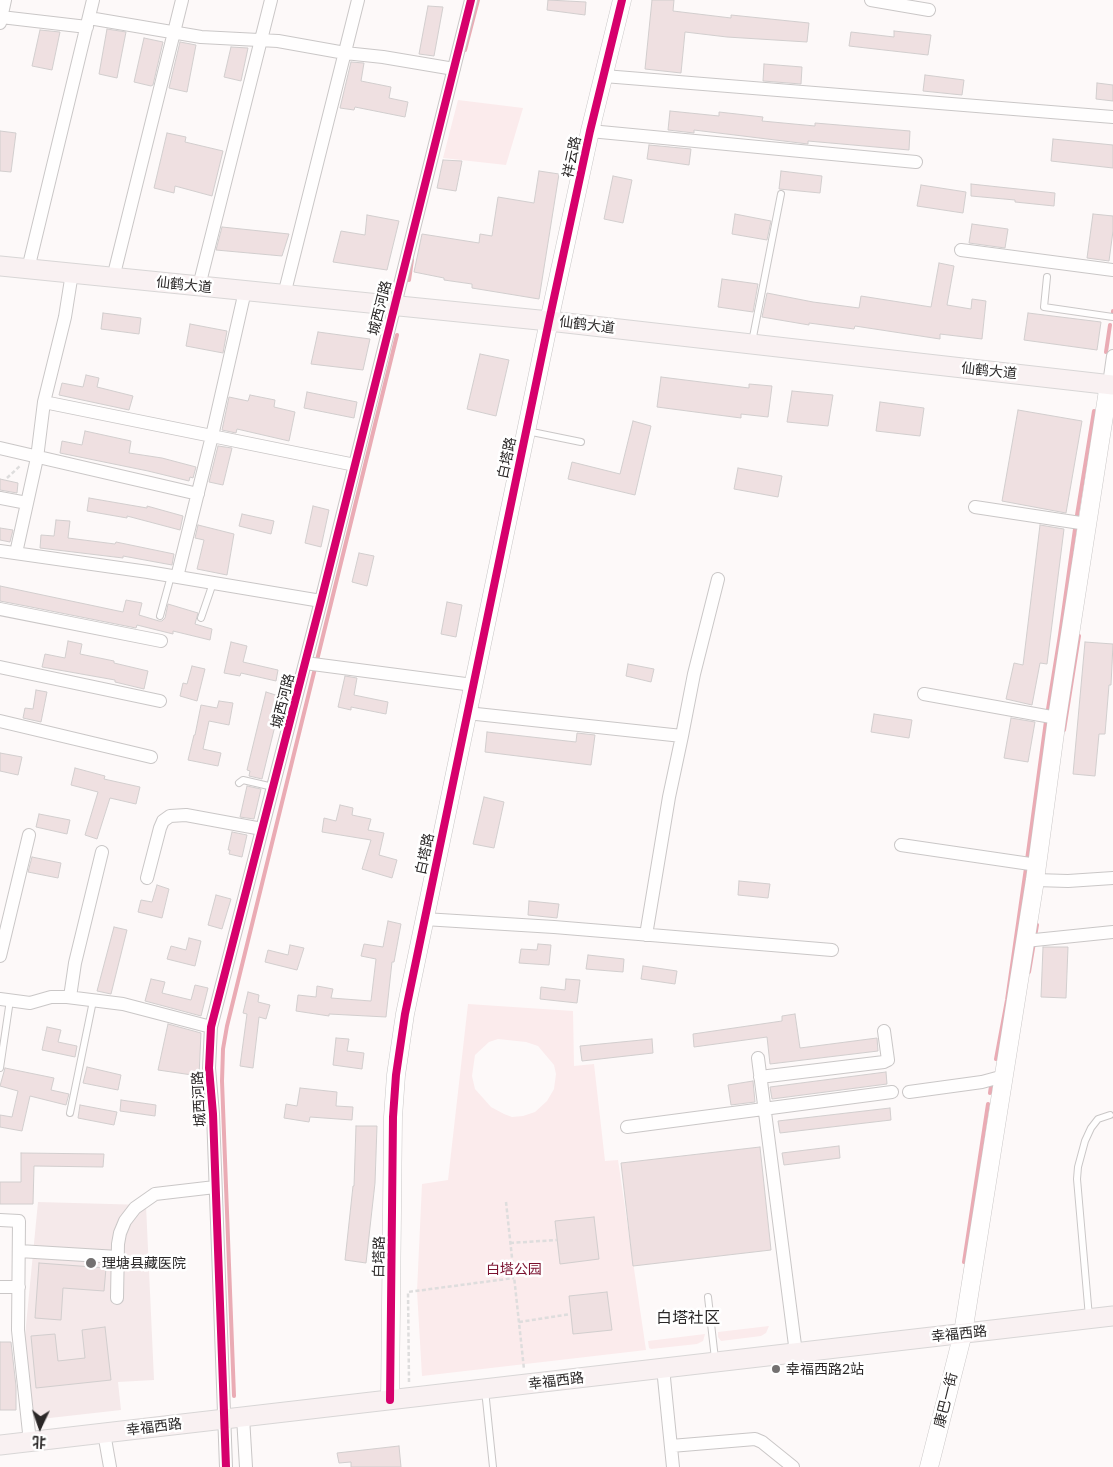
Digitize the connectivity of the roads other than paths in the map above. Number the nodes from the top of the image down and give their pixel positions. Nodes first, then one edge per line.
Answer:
1 (4, 0) edge
2 (93, 0) edge
3 (182, 0) edge
4 (271, 0) edge
5 (358, 0) edge
6 (471, 0) edge
7 (622, 0) edge
8 (870, 0) edge
9 (928, 10) dead end
10 (0, 19) edge
11 (88, 23) junction
12 (174, 33) junction
13 (261, 40) junction
14 (344, 54) junction
15 (454, 69) junction
16 (604, 76) junction
17 (1113, 117) edge
18 (590, 131) junction
19 (916, 162) dead end
20 (781, 194) dead end
21 (961, 250) dead end
22 (0, 266) edge
23 (28, 269) junction
24 (1113, 270) edge
25 (72, 274) junction
26 (1046, 277) dead end
27 (113, 278) junction
28 (199, 286) junction
29 (245, 291) junction
30 (284, 295) junction
31 (394, 306) junction
32 (1113, 317) edge
33 (549, 321) junction
34 (751, 345) junction
35 (1113, 356) edge
36 (1111, 385) edge
37 (44, 402) junction
38 (526, 430) junction
39 (212, 436) junction
40 (581, 442) dead end
41 (0, 448) edge
42 (37, 458) junction
43 (355, 465) junction
44 (198, 494) junction
45 (0, 498) edge
46 (27, 503) junction
47 (975, 507) dead end
48 (1087, 524) junction
49 (0, 550) edge
50 (16, 553) junction
51 (174, 576) junction
52 (718, 579) dead end
53 (212, 583) junction
54 (321, 601) junction
55 (0, 608) edge
56 (160, 616) dead end
57 (201, 618) dead end
58 (161, 641) dead end
59 (314, 664) junction
60 (0, 667) edge
61 (472, 685) junction
62 (924, 694) dead end
63 (160, 701) dead end
64 (467, 713) junction
65 (1057, 718) junction
66 (0, 721) edge
67 (682, 736) junction
68 (151, 757) dead end
69 (239, 782) dead end
70 (273, 787) junction
71 (262, 829) junction
72 (30, 835) dead end
73 (901, 845) dead end
74 (102, 852) dead end
75 (1039, 877) junction
76 (147, 878) dead end
77 (1113, 878) edge
78 (424, 919) junction
79 (1113, 932) edge
80 (646, 935) junction
81 (1032, 940) junction
82 (832, 950) dead end
83 (0, 956) edge
84 (70, 997) junction
85 (5, 999) edge
86 (93, 1001) junction
87 (211, 1027) junction
88 (884, 1031) dead end
89 (758, 1058) dead end
90 (0, 1068) edge
91 (1004, 1076) junction
92 (760, 1077) junction
93 (892, 1092) dead end
94 (909, 1092) dead end
95 (764, 1109) junction
96 (70, 1113) dead end
97 (1110, 1115) dead end
98 (627, 1127) dead end
99 (215, 1187) junction
100 (0, 1220) edge
101 (19, 1251) junction
102 (118, 1257) junction
103 (0, 1287) edge
104 (19, 1287) junction
105 (708, 1296) dead end
106 (117, 1298) dead end
107 (1113, 1316) edge
108 (1090, 1320) junction
109 (963, 1333) junction
110 (796, 1353) junction
111 (716, 1363) junction
112 (662, 1368) junction
113 (484, 1389) junction
114 (390, 1400) junction
115 (243, 1417) junction
116 (224, 1419) junction
117 (104, 1433) junction
118 (30, 1442) junction
119 (0, 1445) edge
120 (671, 1446) junction
121 (110, 1467) edge
122 (226, 1467) edge
123 (246, 1467) edge
124 (493, 1467) edge
125 (673, 1467) edge
126 (793, 1467) edge
127 (929, 1467) edge

1 - 10 street
2 - 11 street
3 - 12 street
4 - 13 street
5 - 14 street
6 - 15 street, 城西河路
7 - 16 street, 祥云路
8 - 9 street
10 - 11 street
11 - 12 street
11 - 23 street
12 - 13 street
12 - 27 street
13 - 14 street
13 - 28 street
14 - 15 street
14 - 30 street
15 - 31 street, 城西河路
16 - 17 street
16 - 18 street, 祥云路
18 - 19 street
18 - 33 street, 祥云路
20 - 34 lane
21 - 24 street
22 - 23 main road, 仙鹤大道
23 - 25 main road, 仙鹤大道
25 - 27 main road, 仙鹤大道
25 - 37 street
26 - 32 lane
27 - 28 main road, 仙鹤大道
28 - 29 main road, 仙鹤大道
29 - 30 main road, 仙鹤大道
29 - 39 street
30 - 31 main road, 仙鹤大道
31 - 33 main road, 仙鹤大道
31 - 43 street, 城西河路
33 - 34 main road, 仙鹤大道
33 - 38 street, 白塔路
34 - 36 main road, 仙鹤大道
35 - 36 street
36 - 48 street, 康巴一街
37 - 39 street
37 - 42 street
38 - 40 lane
38 - 61 street, 白塔路
39 - 43 street
39 - 44 street
41 - 42 street
42 - 44 street
42 - 46 street
43 - 54 street, 城西河路
44 - 51 street
45 - 46 street
46 - 50 street
47 - 48 street
48 - 65 street, 康巴一街
49 - 50 street
50 - 51 street
51 - 53 street
51 - 56 lane
52 - 67 street
53 - 54 street
53 - 57 lane
54 - 59 street, 城西河路
55 - 58 street
59 - 61 street
59 - 70 street, 城西河路
60 - 63 street
61 - 64 street, 白塔路
62 - 65 street
64 - 67 street
64 - 78 street, 白塔路
65 - 75 street, 康巴一街
66 - 68 street
67 - 80 street
69 - 70 lane
70 - 71 street, 城西河路
71 - 76 street
71 - 87 street, 城西河路
72 - 83 street
73 - 75 street
74 - 84 street
75 - 77 street
75 - 81 street, 康巴一街
78 - 80 street
78 - 114 street, 白塔路
79 - 81 street
80 - 82 street
81 - 91 street, 康巴一街
84 - 85 street
84 - 86 street
85 - 90 lane
86 - 87 street
86 - 96 lane
87 - 99 street, 城西河路
88 - 92 street
89 - 92 street
91 - 94 street
91 - 109 street, 康巴一街
92 - 95 street
93 - 95 street
95 - 98 street
95 - 110 street
97 - 108 lane
99 - 102 street
99 - 116 street, 城西河路
100 - 101 street
101 - 102 street
101 - 104 street
102 - 106 street
103 - 104 street
104 - 118 street
105 - 111 lane
107 - 108 main road, 幸福西路
108 - 109 main road, 幸福西路
109 - 110 main road, 幸福西路
109 - 127 street, 康巴一街
110 - 111 main road, 幸福西路
111 - 112 main road, 幸福西路
112 - 113 main road, 幸福西路
112 - 120 street
113 - 114 main road, 幸福西路
113 - 124 lane
114 - 115 main road, 幸福西路
115 - 116 main road, 幸福西路
115 - 123 street
116 - 117 main road, 幸福西路
116 - 122 street, 城西河路
117 - 118 main road, 幸福西路
117 - 121 street
118 - 119 main road, 幸福西路
120 - 125 street
120 - 126 street

